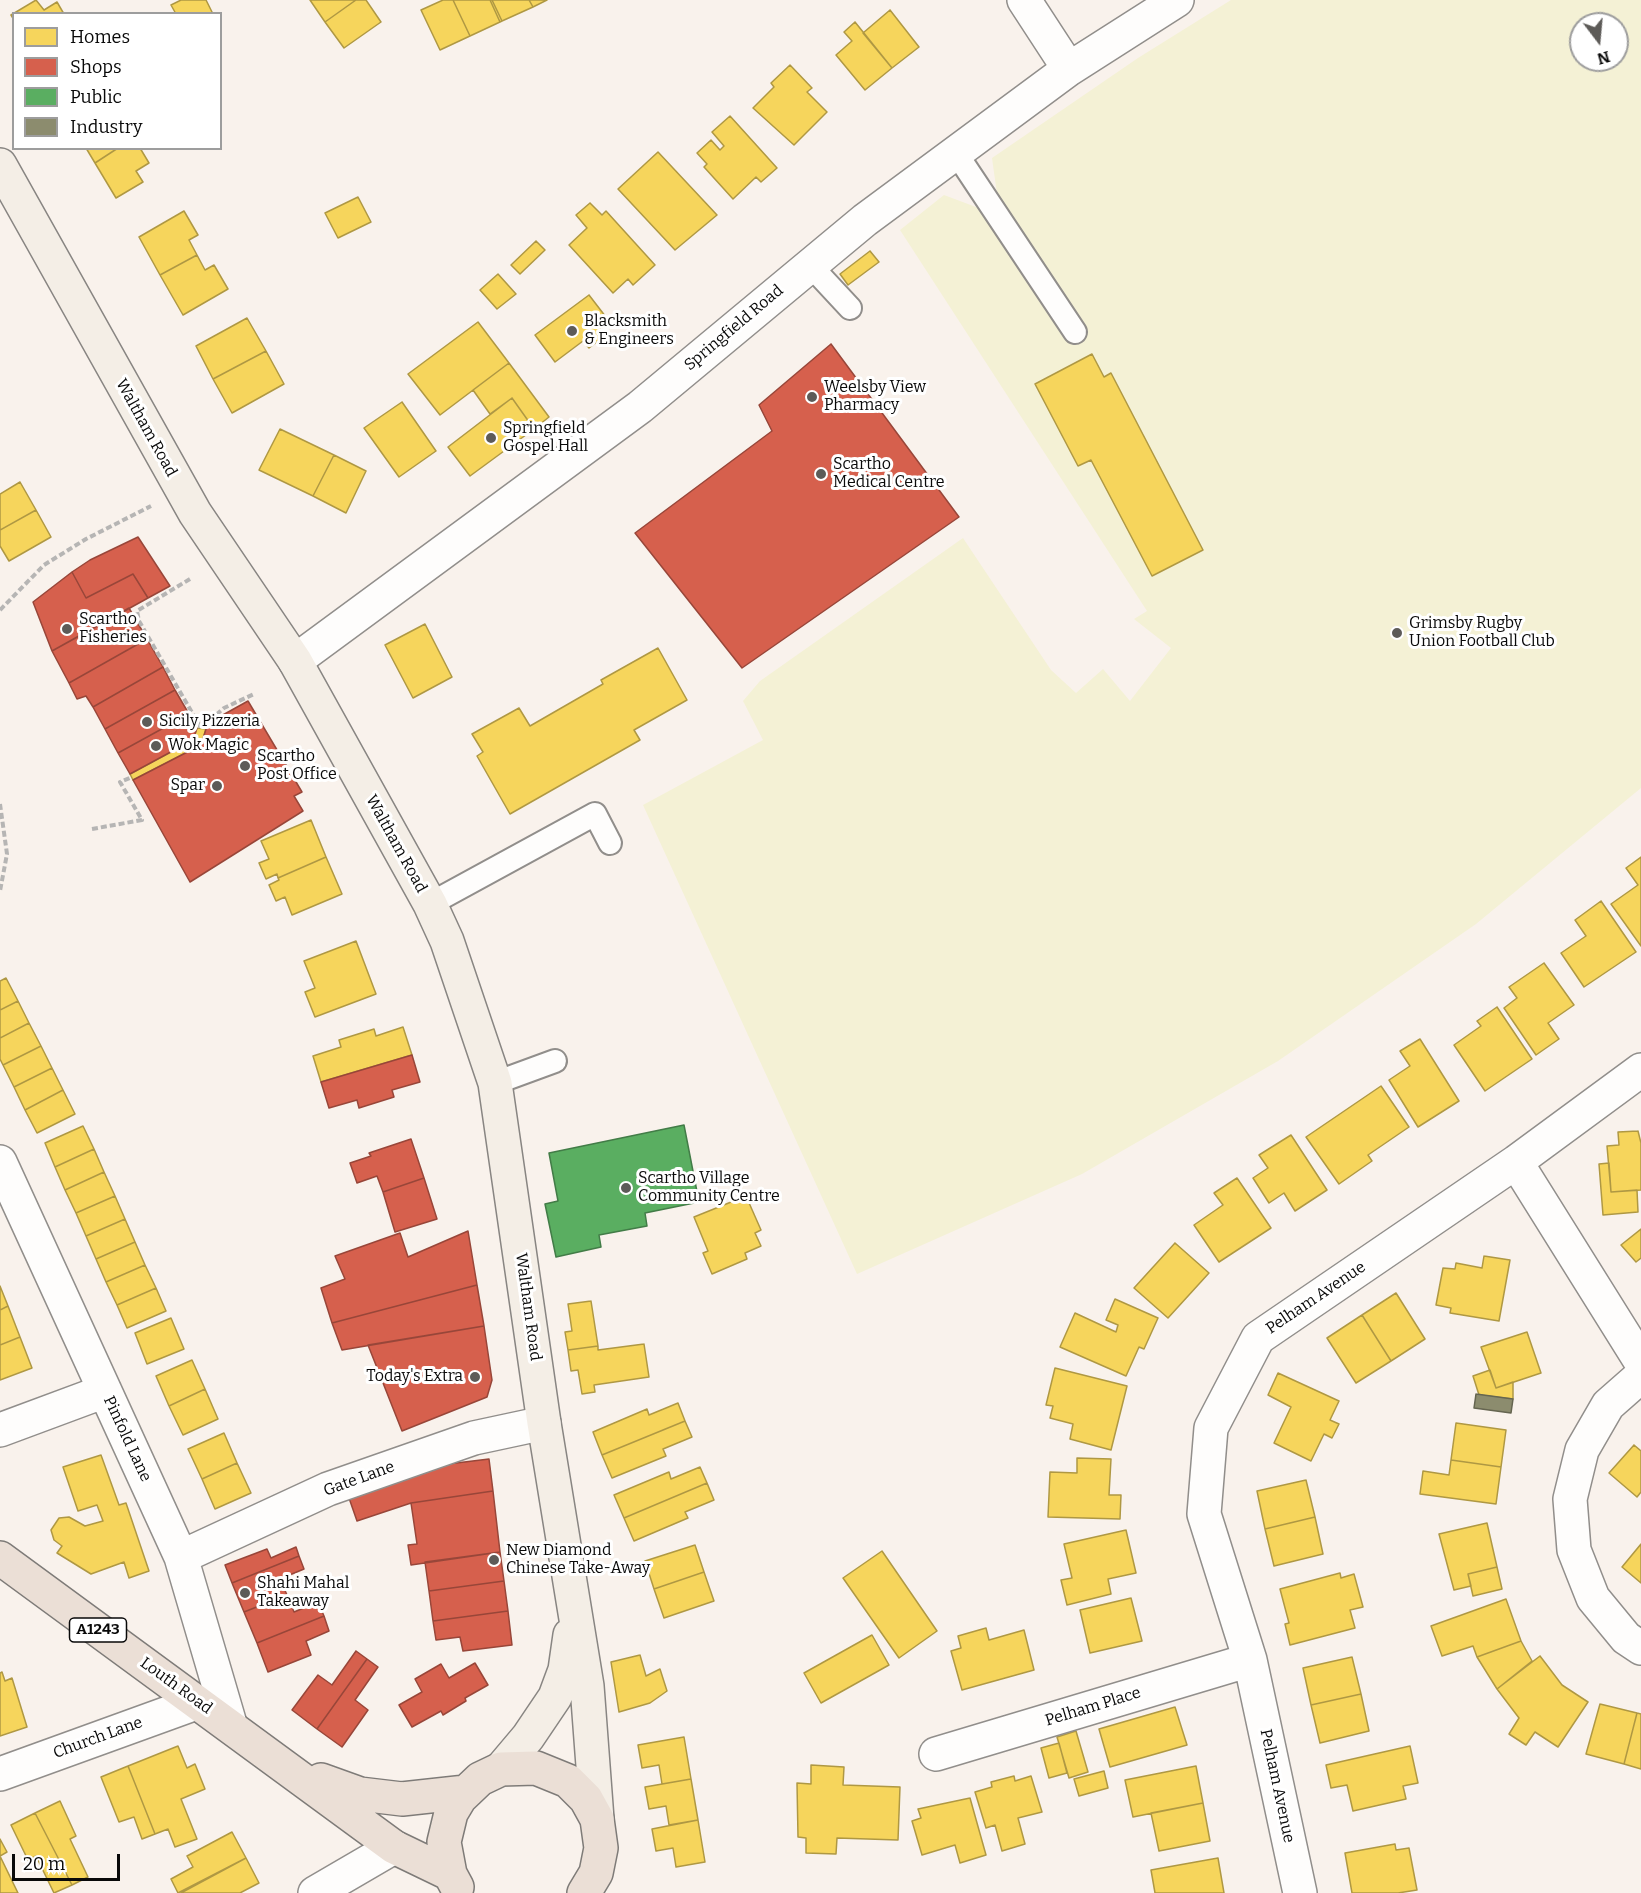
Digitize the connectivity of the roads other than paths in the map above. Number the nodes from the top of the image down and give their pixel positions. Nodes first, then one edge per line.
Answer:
1 (1024, 0) edge
2 (1177, 0) edge
3 (1069, 69) junction
4 (956, 153) junction
5 (0, 165) edge
6 (810, 266) junction
7 (850, 308) dead end
8 (1075, 332) dead end
9 (295, 661) junction
10 (610, 843) dead end
11 (430, 904) junction
12 (555, 1061) dead end
13 (1641, 1070) edge
14 (495, 1083) junction
15 (0, 1162) edge
16 (1516, 1162) junction
17 (1641, 1362) edge
18 (1641, 1376) edge
19 (105, 1391) junction
20 (544, 1423) junction
21 (0, 1430) edge
22 (181, 1557) junction
23 (0, 1558) edge
24 (575, 1604) junction
25 (1641, 1648) edge
26 (1250, 1660) junction
27 (196, 1703) junction
28 (230, 1724) junction
29 (936, 1754) dead end
30 (501, 1770) junction
31 (294, 1771) junction
32 (0, 1774) edge
33 (466, 1792) junction
34 (599, 1833) junction
35 (394, 1847) junction
36 (455, 1884) edge
37 (315, 1893) edge
38 (584, 1893) edge
39 (614, 1893) edge
40 (1300, 1893) edge

1 - 3 street
2 - 3 street, Springfield Road
3 - 4 street, Springfield Road
4 - 6 street, Springfield Road
4 - 8 lane
5 - 9 main road, Waltham Road
6 - 7 lane
6 - 9 street, Springfield Road
9 - 11 main road, Waltham Road
10 - 11 lane
11 - 14 main road, Waltham Road
12 - 14 lane
13 - 16 street, Pelham Avenue
14 - 20 main road, Waltham Road
15 - 19 street, Pinfold Lane
16 - 17 street
16 - 26 street, Pelham Avenue
18 - 25 street
19 - 21 street
19 - 22 street, Pinfold Lane
20 - 22 street, Gate Lane
20 - 24 main road, Waltham Road
22 - 28 street, Pinfold Lane
23 - 27 main road, Louth Road / A1243
24 - 30 main road, Waltham Road
24 - 34 main road, Waltham Road
26 - 29 street, Pelham Place
26 - 40 street, Pelham Avenue
27 - 28 main road, Louth Road / A1243
27 - 32 street, Church Lane
28 - 31 main road, Louth Road / A1243
30 - 33 main road
30 - 34 main road
31 - 33 main road, Louth Road / A1243
31 - 35 main road, Louth Road / A1243
33 - 36 main road
34 - 38 main road
34 - 39 main road
35 - 36 main road, Louth Road / A1243
35 - 37 street

